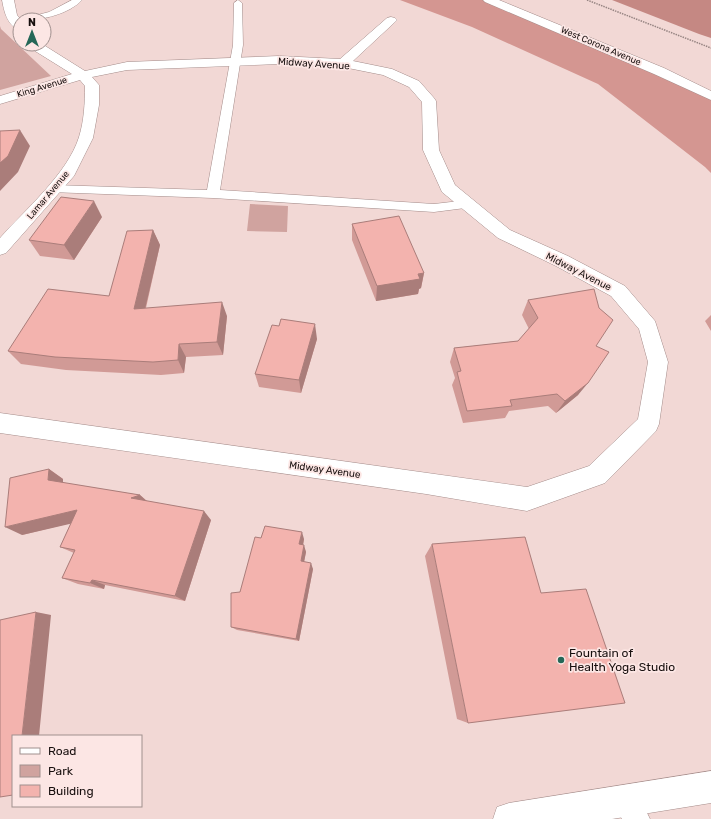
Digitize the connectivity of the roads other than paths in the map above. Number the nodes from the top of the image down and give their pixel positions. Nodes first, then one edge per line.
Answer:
1 (8, 0) edge
2 (78, 0) edge
3 (489, 0) edge
4 (64, 3) edge
5 (238, 3) dead end
6 (52, 14) edge
7 (12, 17) edge
8 (391, 20) dead end
9 (47, 52) edge
10 (236, 62) junction
11 (343, 63) junction
12 (83, 75) junction
13 (711, 96) edge
14 (0, 100) edge
15 (54, 188) junction
16 (213, 194) junction
17 (468, 204) junction
18 (0, 249) edge
19 (0, 423) edge
20 (711, 787) edge
21 (631, 810) edge
22 (509, 819) edge

1 - 7 street
2 - 4 lane
3 - 13 street, West Corona Avenue
4 - 6 lane
5 - 10 lane
8 - 11 street
9 - 12 street
10 - 11 street, Midway Avenue
10 - 12 street, Midway Avenue
10 - 16 lane
11 - 17 street, Midway Avenue
12 - 14 street, King Avenue
12 - 15 street, Lamar Avenue
15 - 16 lane
15 - 18 street, Lamar Avenue
16 - 17 lane
17 - 19 street, Midway Avenue
20 - 21 street
21 - 22 street

